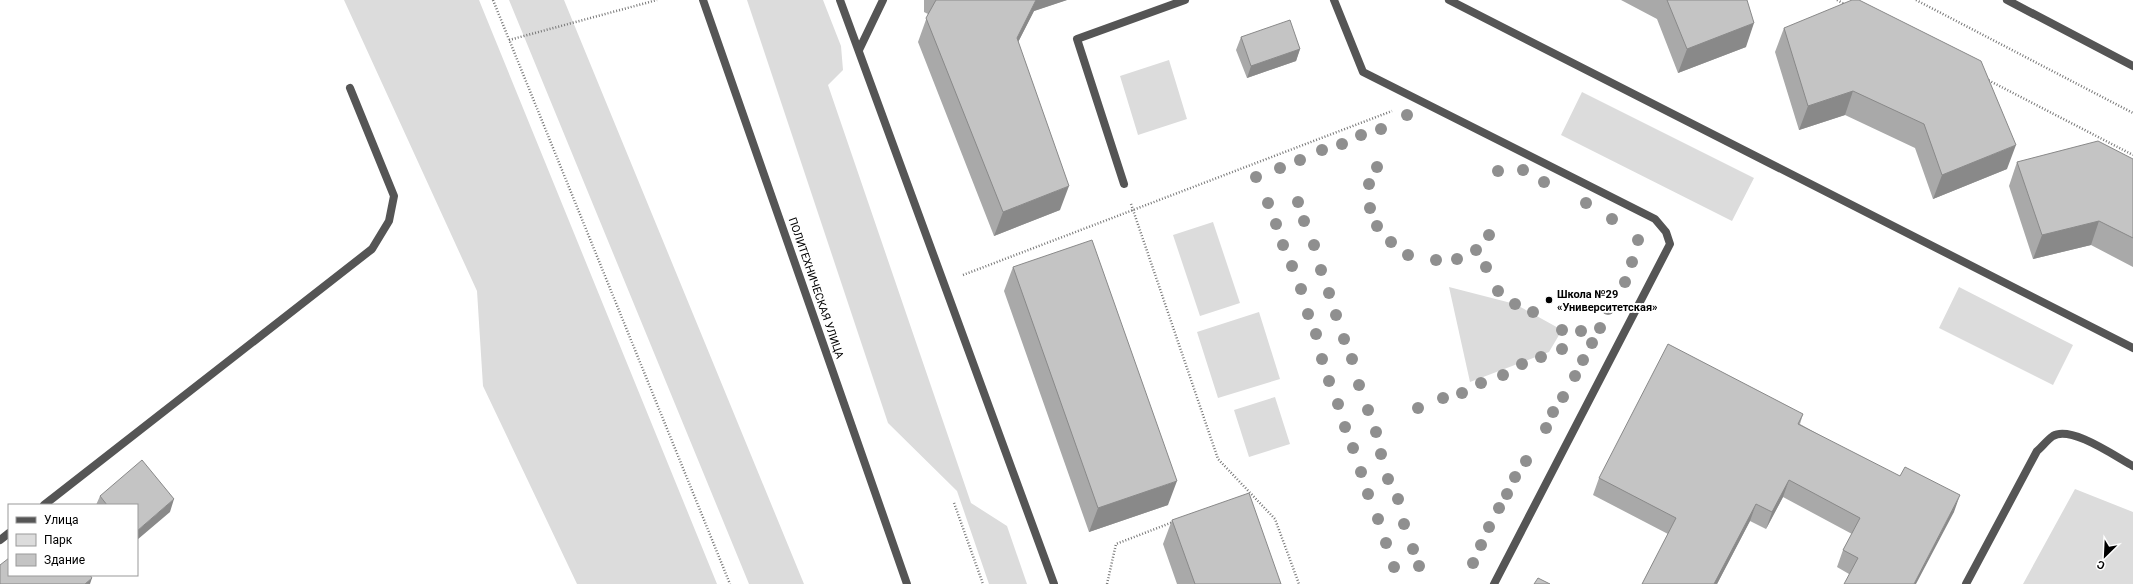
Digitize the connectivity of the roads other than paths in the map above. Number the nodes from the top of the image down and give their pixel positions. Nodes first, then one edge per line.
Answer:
1 (703, 0) edge
2 (840, 0) edge
3 (883, 0) edge
4 (1185, 0) edge
5 (1334, 0) edge
6 (1449, 0) edge
7 (2007, 0) edge
8 (859, 50) junction
9 (2133, 66) edge
10 (350, 88) dead end
11 (1124, 184) road end
12 (2133, 348) edge
13 (2133, 466) edge
14 (45, 504) edge
15 (8, 534) edge
16 (0, 540) edge
17 (907, 584) edge
18 (1054, 584) edge
19 (1494, 584) edge
20 (1966, 584) edge

1 - 17 street, ПОЛИТЕХНИЧЕСКАЯ УЛИЦА
2 - 8 street
3 - 8 street
4 - 11 street
5 - 19 street
6 - 12 street
7 - 9 street
8 - 18 street
10 - 14 street
13 - 20 street
15 - 16 street

